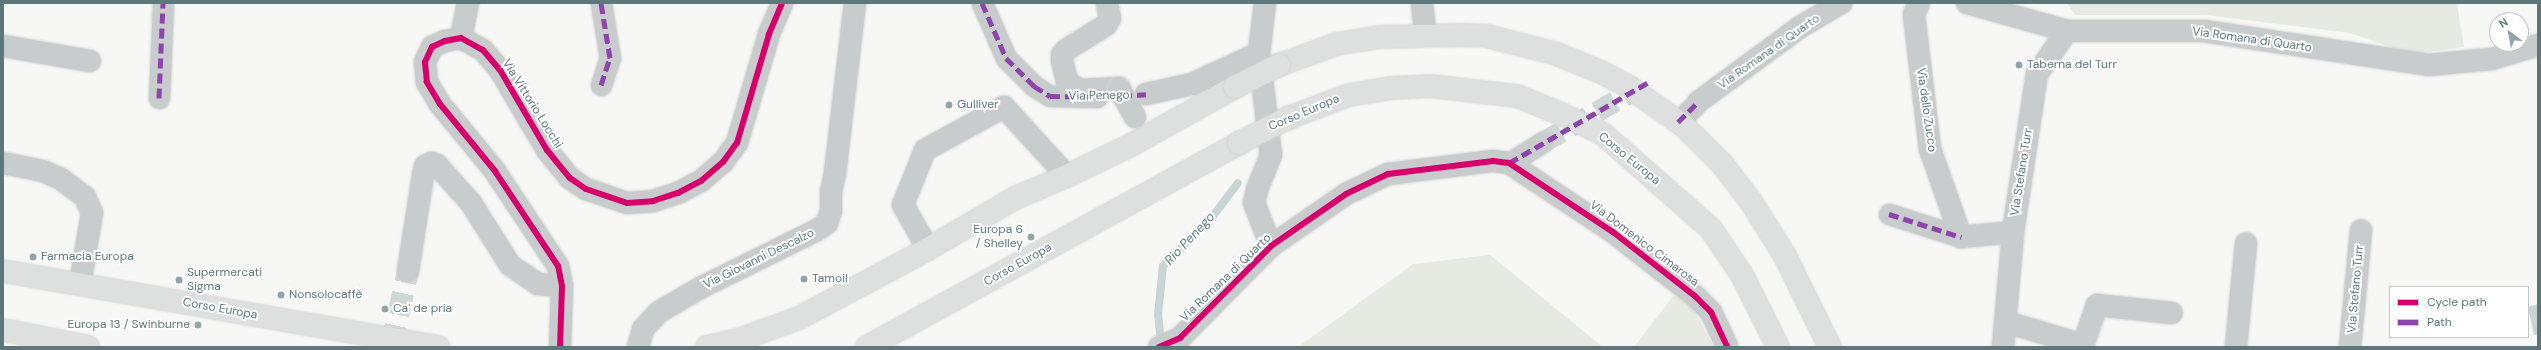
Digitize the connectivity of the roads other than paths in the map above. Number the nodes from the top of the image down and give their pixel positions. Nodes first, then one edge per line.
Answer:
1 (163, 3) edge
2 (468, 3) edge
3 (601, 3) edge
4 (782, 3) edge
5 (855, 3) edge
6 (982, 3) edge
7 (1107, 3) edge
8 (1265, 3) edge
9 (1422, 3) edge
10 (1841, 3) edge
11 (1919, 3) edge
12 (1967, 3) edge
13 (2067, 30) junction
14 (1425, 34) junction
15 (461, 38) junction
16 (2538, 45) edge
17 (3, 46) edge
18 (1259, 53) junction
19 (90, 61) dead end
20 (601, 85) dead end
21 (1146, 94) joint
22 (158, 98) dead end
23 (1698, 102) joint
24 (1678, 122) junction
25 (1148, 135) junction
26 (1543, 142) tunnel mouth
27 (3, 163) edge
28 (1509, 163) junction
29 (1067, 176) junction
30 (1889, 214) dead end
31 (2361, 231) dead end
32 (2013, 232) junction
33 (1961, 237) junction
34 (2246, 243) dead end
35 (1271, 246) junction
36 (928, 249) junction
37 (3, 271) edge
38 (408, 271) tunnel mouth
39 (80, 284) junction
40 (562, 286) junction
41 (2172, 313) dead end
42 (2006, 322) junction
43 (3, 330) edge
44 (1180, 343) edge
45 (2083, 346) edge
46 (88, 347) edge
47 (438, 347) edge
48 (560, 347) edge
49 (638, 347) edge
50 (707, 347) edge
51 (867, 347) edge
52 (1159, 347) edge
53 (1727, 347) edge
54 (1778, 347) edge
55 (1830, 347) edge
56 (2003, 347) edge
57 (2236, 347) edge
58 (2350, 347) edge

1 - 22 street
2 - 15 street
3 - 20 street
4 - 15 street, Via Vittorio Locchi
5 - 49 street, Via Giovanni Descalzo
6 - 21 street, Via Penego
7 - 25 street, bridge
8 - 18 street
9 - 14 street
10 - 23 street, Via Romana di Quarto
11 - 33 street, Via dello Zucco
12 - 13 street, Via Romana di Quarto
13 - 16 street, Via Romana di Quarto
13 - 32 street, Via Stefano Turr
14 - 24 main road
14 - 25 main road, bridge
15 - 40 street
17 - 19 street
18 - 21 street, Via Penego
18 - 35 street
23 - 24 street
24 - 55 main road
25 - 29 main road
26 - 28 street
27 - 39 street
28 - 35 street, Via Romana di Quarto
28 - 53 street, Via Domenico Cimarosa
29 - 36 main road
29 - 36 street
30 - 33 street
31 - 58 street, Via Stefano Turr
32 - 33 street
32 - 42 street, Via Stefano Turr
34 - 57 street
35 - 44 street, Via Romana di Quarto
36 - 50 main road
37 - 39 main road, Corso Europa
38 - 40 street
39 - 47 main road, Corso Europa
40 - 48 street
41 - 45 street
42 - 45 street
42 - 56 street, Via Stefano Turr
43 - 46 main road
44 - 52 street, Via Romana di Quarto
51 - 54 main road, Corso Europa, bridge

